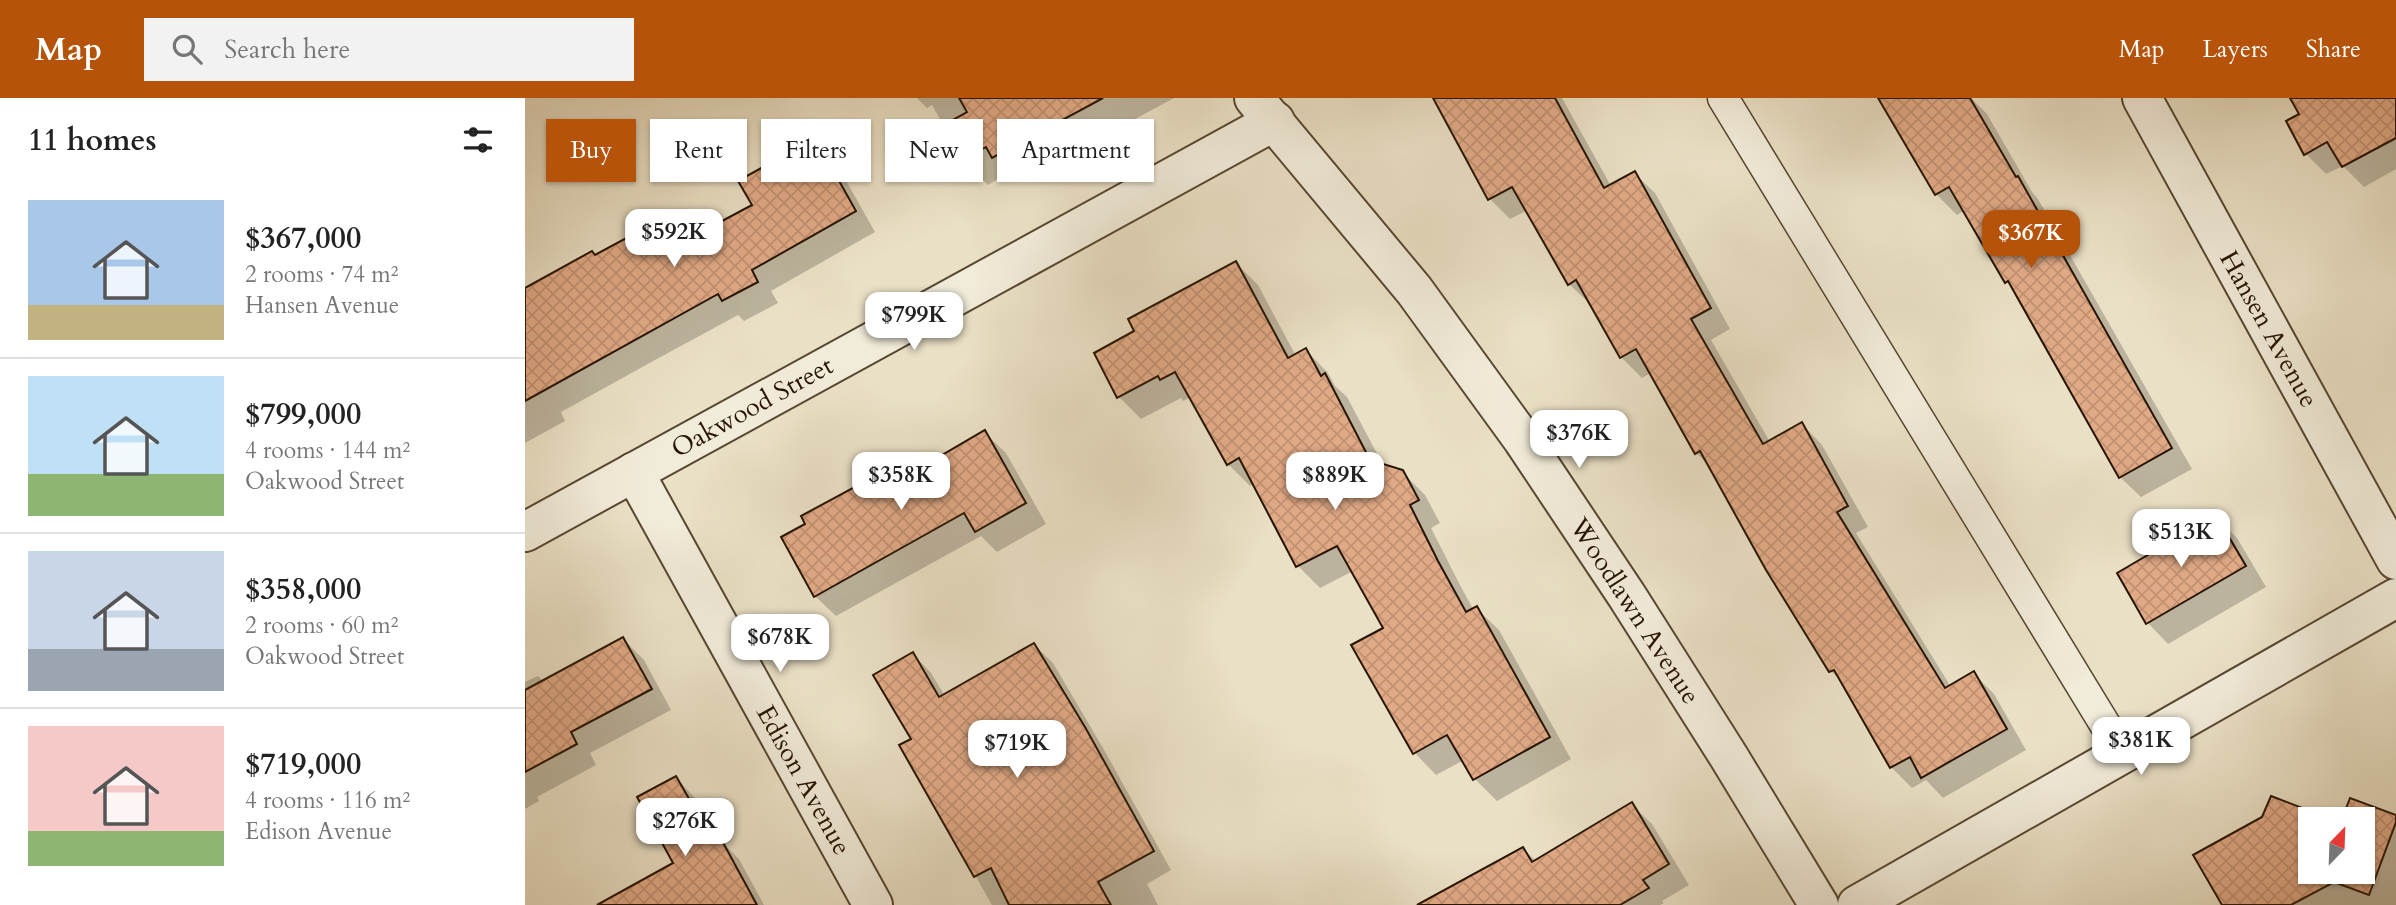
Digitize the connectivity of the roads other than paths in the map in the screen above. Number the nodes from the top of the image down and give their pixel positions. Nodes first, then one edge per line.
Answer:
1 (1723, 98) edge
2 (2142, 98) edge
3 (1264, 110) edge
4 (634, 472) junction
5 (525, 532) edge
6 (2396, 560) edge
7 (2396, 598) edge
8 (2123, 754) junction
9 (873, 905) edge
10 (1819, 905) edge
11 (1857, 905) edge

1 - 8 lane
2 - 6 street, Hansen Avenue
3 - 4 street, Oakwood Street
3 - 10 street, Woodlawn Avenue
4 - 5 street, Oakwood Street
4 - 9 street, Edison Avenue
7 - 8 street
8 - 11 street

